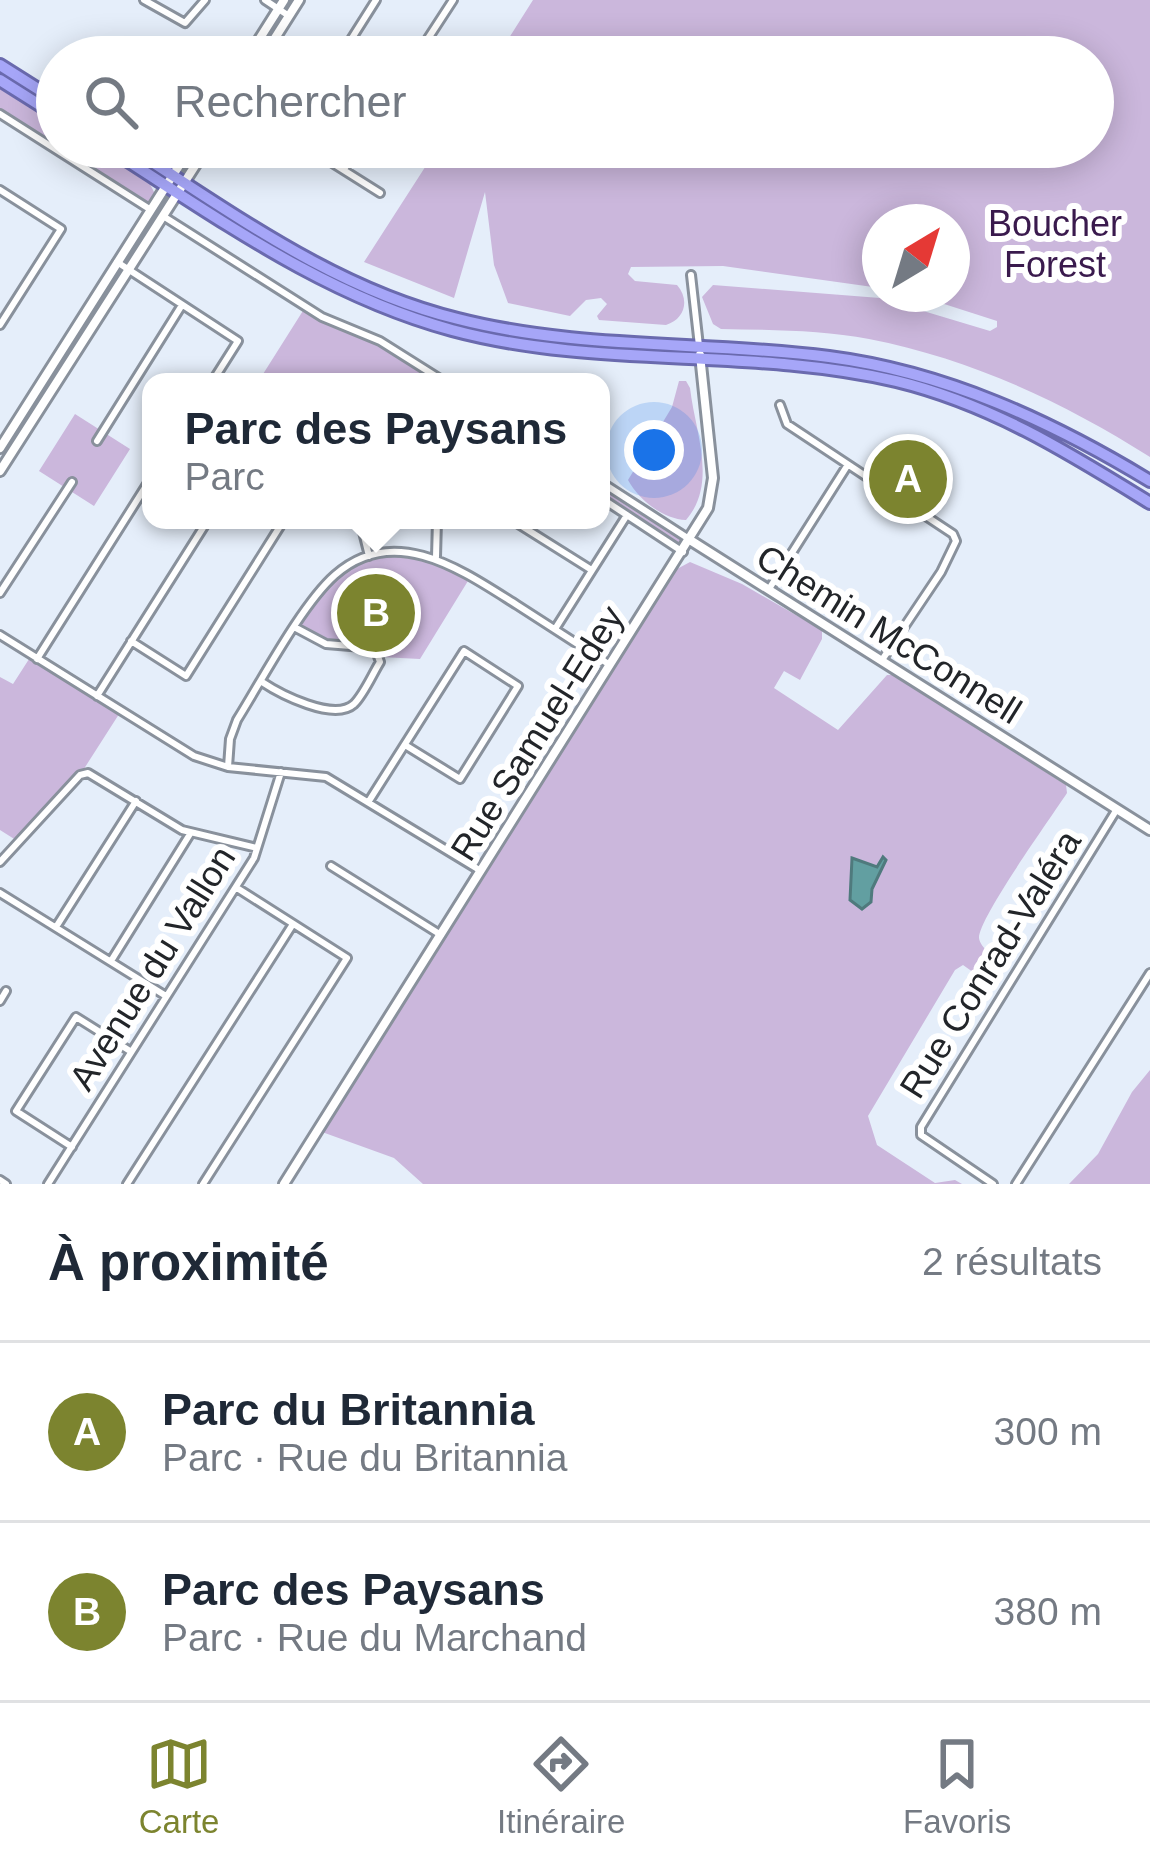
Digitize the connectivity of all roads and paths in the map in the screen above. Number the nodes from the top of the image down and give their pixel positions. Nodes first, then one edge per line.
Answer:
1 (144, 0) edge
2 (205, 0) edge
3 (265, 0) edge
4 (299, 0) edge
5 (376, 0) edge
6 (453, 0) edge
7 (281, 4) edge
8 (289, 16) junction
9 (261, 36) edge
10 (276, 36) edge
11 (353, 36) edge
12 (430, 36) edge
13 (0, 65) edge
14 (0, 80) edge
15 (36, 88) edge
16 (36, 103) edge
17 (0, 114) edge
18 (36, 137) edge
19 (85, 168) edge
20 (146, 168) edge
21 (156, 168) edge
22 (182, 168) edge
23 (189, 168) edge
24 (341, 168) edge
25 (344, 170) joint
26 (176, 184) junction
27 (380, 193) dead end
28 (2, 195) edge
29 (151, 210) junction
30 (163, 216) junction
31 (117, 262) junction
32 (128, 270) junction
33 (692, 275) dead end
34 (182, 305) junction
35 (0, 325) edge
36 (699, 352) junction
37 (218, 373) edge
38 (431, 373) edge
39 (780, 405) dead end
40 (97, 441) dead end
41 (0, 448) edge
42 (847, 466) junction
43 (0, 471) edge
44 (1150, 481) edge
45 (72, 482) dead end
46 (610, 488) edge
47 (142, 492) edge
48 (1150, 503) edge
49 (610, 504) edge
50 (627, 515) junction
51 (202, 529) edge
52 (278, 529) edge
53 (362, 529) edge
54 (437, 529) edge
55 (526, 529) edge
56 (690, 540) junction
57 (683, 552) junction
58 (369, 556) junction
59 (436, 557) junction
60 (591, 570) junction
61 (768, 590) junction
62 (0, 593) edge
63 (296, 628) junction
64 (555, 629) junction
65 (0, 635) edge
66 (131, 641) junction
67 (37, 659) junction
68 (881, 662) junction
69 (611, 665) junction
70 (261, 682) junction
71 (97, 696) junction
72 (405, 745) junction
73 (228, 767) junction
74 (281, 771) junction
75 (136, 801) junction
76 (369, 801) junction
77 (1117, 809) junction
78 (1150, 830) edge
79 (190, 834) junction
80 (259, 848) junction
81 (0, 862) edge
82 (331, 866) dead end
83 (482, 871) junction
84 (237, 888) junction
85 (0, 893) edge
86 (293, 923) junction
87 (56, 927) junction
88 (441, 934) junction
89 (111, 961) junction
90 (1150, 973) edge
91 (7, 991) dead end
92 (166, 996) junction
93 (0, 1001) edge
94 (132, 1051) junction
95 (72, 1147) junction
96 (129, 1183) edge
97 (48, 1184) edge
98 (203, 1184) edge
99 (284, 1184) edge
100 (993, 1184) edge
101 (1016, 1184) edge

1 - 2 street
3 - 7 street
4 - 8 street
5 - 11 street
6 - 12 street
7 - 8 street
7 - 9 street
8 - 10 street
13 - 15 highway
14 - 16 highway
17 - 18 street
19 - 29 street
20 - 26 highway
21 - 26 highway
22 - 26 street
23 - 26 street
24 - 25 street
25 - 27 street
26 - 29 street
26 - 30 street
26 - 36 highway
28 - 35 street
29 - 31 street
30 - 32 street
30 - 38 street
31 - 32 street
31 - 41 street
32 - 34 street
32 - 43 street
33 - 36 street, Rue Samuel-Edey
34 - 37 street
34 - 40 street
36 - 44 highway
36 - 48 highway
36 - 56 street, Rue Samuel-Edey
39 - 42 street
42 - 61 street
42 - 68 street
45 - 62 street
46 - 56 street, Chemin McConnell
47 - 67 street
49 - 50 street
50 - 57 street
50 - 60 street
51 - 66 street
52 - 66 street
53 - 58 street
54 - 59 street
55 - 60 street
56 - 57 street, Rue Samuel-Edey
56 - 61 street, Chemin McConnell
57 - 69 street, Rue Samuel-Edey
58 - 59 street
58 - 63 street
59 - 64 street
60 - 64 street
61 - 68 street, Chemin McConnell
63 - 70 street
63 - 70 street
64 - 69 street
65 - 67 street
66 - 71 street
67 - 71 street
68 - 77 street, Chemin McConnell
69 - 83 street, Rue Samuel-Edey
70 - 73 street
71 - 73 street
72 - 72 street
72 - 76 street
73 - 74 street
74 - 76 street
74 - 80 street, Avenue du Vallon
75 - 79 street
75 - 81 street
75 - 87 street
76 - 83 street
77 - 78 street, Chemin McConnell
77 - 100 street, Rue Conrad-Valéra
79 - 80 street
79 - 89 street
80 - 84 street, Avenue du Vallon
82 - 88 street
83 - 88 street, Rue Samuel-Edey
84 - 86 street
84 - 92 street, Avenue du Vallon
85 - 87 street
86 - 96 street
86 - 98 street
87 - 89 street
88 - 99 street, Rue Samuel-Edey
89 - 92 street
90 - 101 street
91 - 93 street
92 - 94 street, Avenue du Vallon
94 - 95 street, Avenue du Vallon
94 - 95 street
95 - 97 street, Avenue du Vallon

